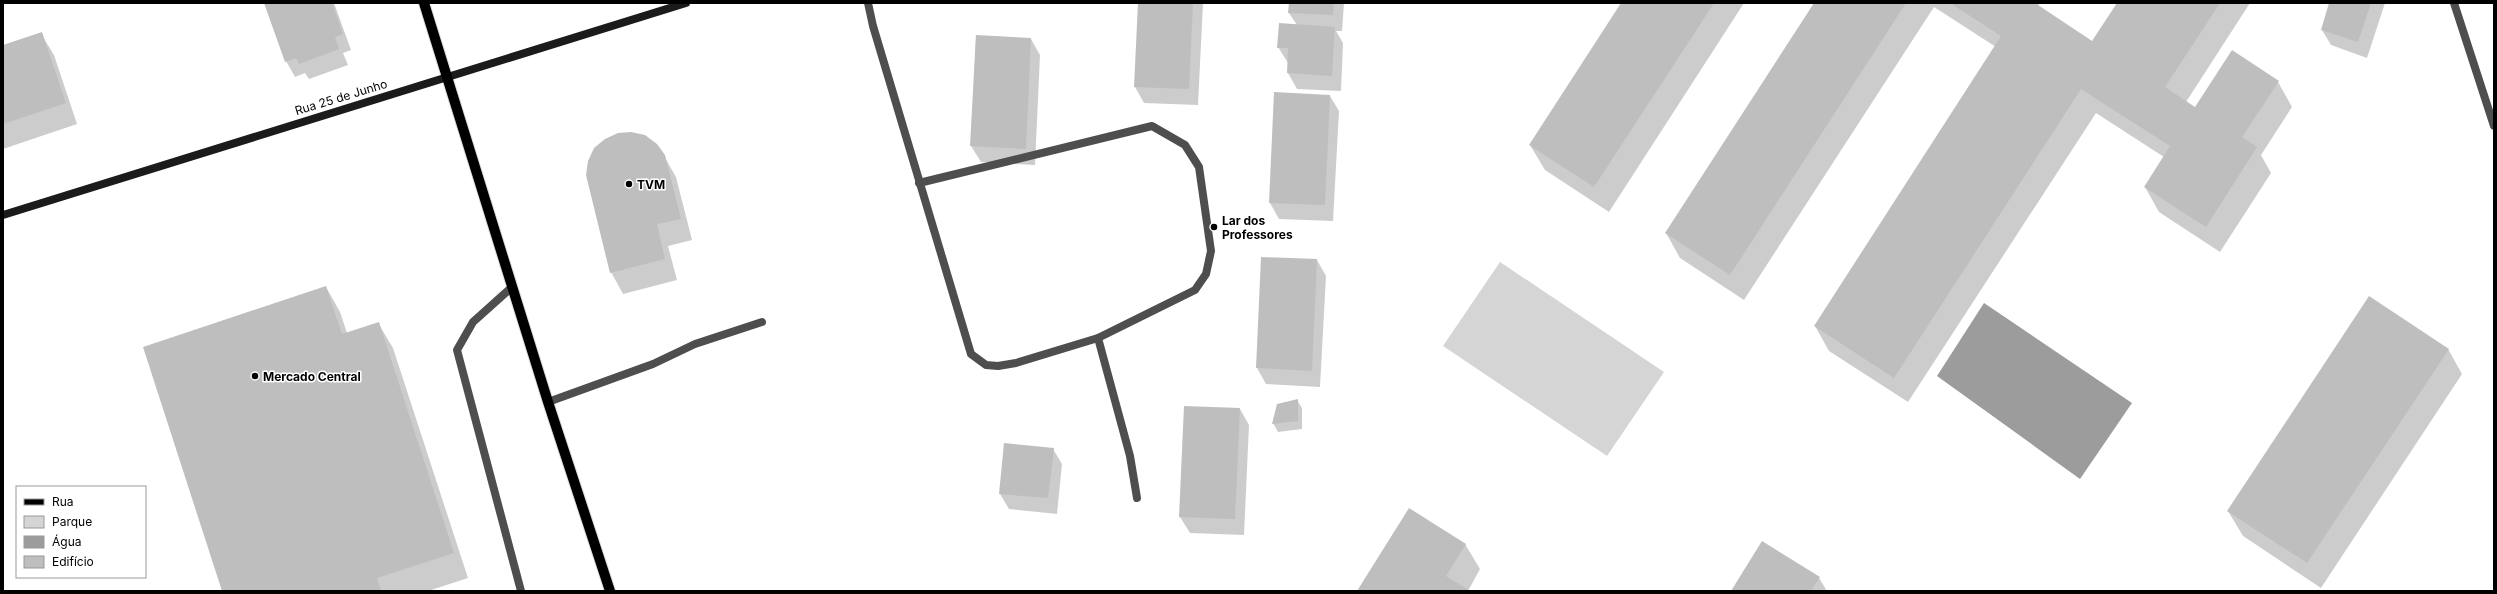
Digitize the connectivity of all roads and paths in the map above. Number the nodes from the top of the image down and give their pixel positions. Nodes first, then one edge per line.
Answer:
1 (424, 3) edge
2 (686, 3) edge
3 (868, 3) edge
4 (2454, 3) edge
5 (446, 77) junction
6 (2494, 126) edge
7 (919, 183) junction
8 (3, 215) edge
9 (512, 288) junction
10 (762, 322) dead end
11 (1098, 338) junction
12 (548, 402) junction
13 (1137, 498) dead end
14 (521, 591) edge
15 (610, 591) edge

1 - 5 main road
2 - 5 street, Rua 25 de Junho
3 - 7 street
4 - 6 street
5 - 8 street, Rua 25 de Junho
5 - 9 main road
7 - 11 street
7 - 11 street
9 - 12 main road
9 - 14 street
10 - 12 street
11 - 13 street
12 - 15 main road

